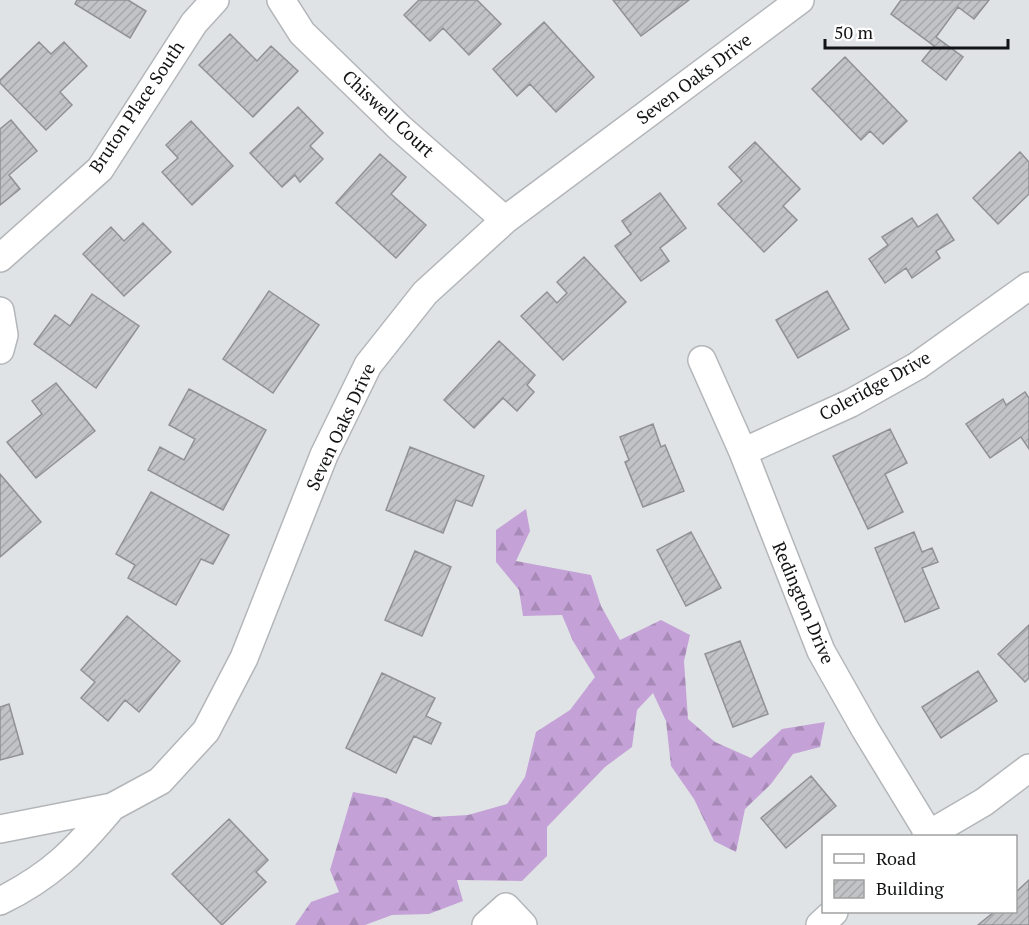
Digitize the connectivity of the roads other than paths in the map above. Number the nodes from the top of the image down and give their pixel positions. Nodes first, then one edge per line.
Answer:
1 (215, 0) edge
2 (281, 0) edge
3 (800, 0) edge
4 (505, 220) junction
5 (0, 258) edge
6 (1029, 286) edge
7 (0, 311) edge
8 (0, 350) edge
9 (702, 360) dead end
10 (743, 452) junction
11 (1029, 768) edge
12 (112, 807) junction
13 (0, 829) edge
14 (928, 835) edge
15 (0, 901) edge
16 (833, 913) edge
17 (514, 916) edge
18 (486, 925) edge
19 (820, 925) edge

1 - 5 street, Bruton Place South
2 - 4 street, Chiswell Court
3 - 4 street, Seven Oaks Drive
4 - 12 street, Seven Oaks Drive
6 - 10 street, Coleridge Drive
7 - 8 street
9 - 10 street, Redington Drive
10 - 14 street, Redington Drive
11 - 14 street
12 - 13 street, Seven Oaks Drive
12 - 15 street, Seven Oaks Drive
16 - 19 street
17 - 18 street

